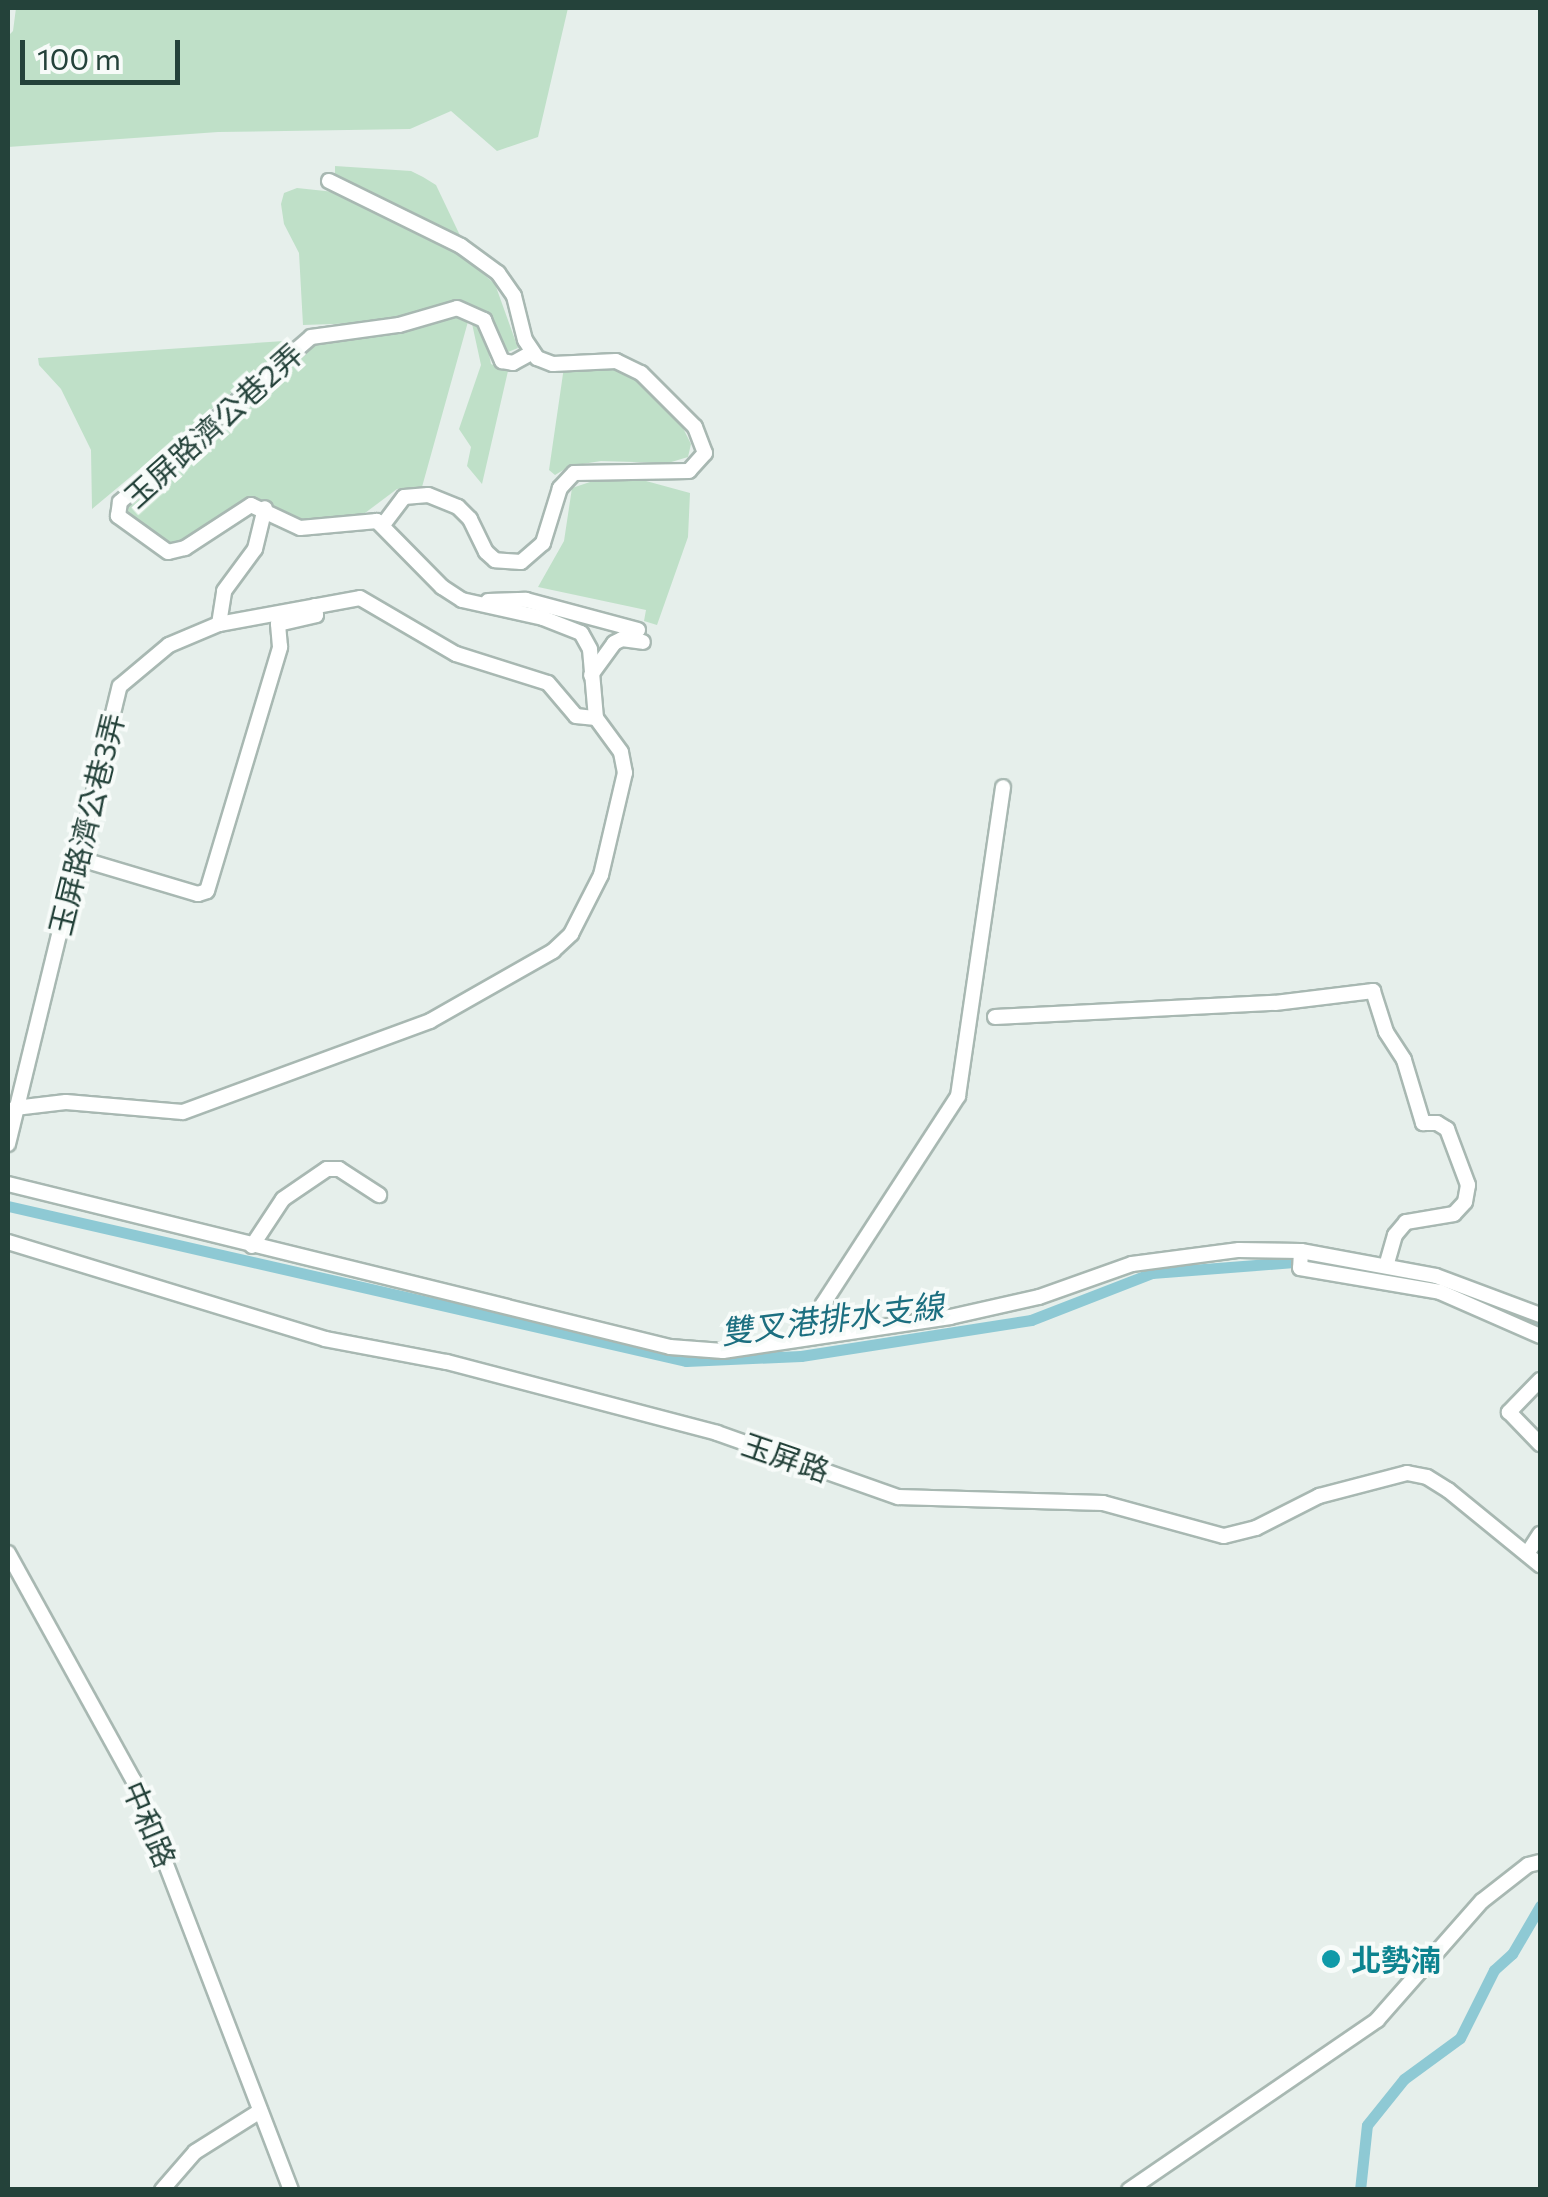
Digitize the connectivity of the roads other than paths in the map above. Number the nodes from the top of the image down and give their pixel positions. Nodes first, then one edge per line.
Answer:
1 (329, 182) dead end
2 (531, 352) junction
3 (265, 508) junction
4 (384, 524) junction
5 (442, 587) junction
6 (315, 606) junction
7 (219, 624) junction
8 (590, 676) junction
9 (596, 718) junction
10 (1003, 787) dead end
11 (77, 858) junction
12 (994, 1017) dead end
13 (15, 1108) junction
14 (8, 1144) edge
15 (8, 1184) edge
16 (379, 1195) dead end
17 (8, 1242) edge
18 (252, 1246) junction
19 (1301, 1252) junction
20 (1386, 1266) junction
21 (1540, 1314) edge
22 (832, 1333) junction
23 (1540, 1336) edge
24 (1540, 1380) edge
25 (1540, 1444) edge
26 (1540, 1534) edge
27 (8, 1552) edge
28 (1527, 1554) junction
29 (1540, 1565) edge
30 (1540, 1862) edge
31 (260, 2112) junction
32 (162, 2190) edge
33 (291, 2190) edge
34 (1129, 2190) edge

1 - 2 street
2 - 3 street, 玉屏路濟公巷2弄
2 - 4 street
3 - 4 street
3 - 7 street
4 - 5 street
5 - 8 street
5 - 8 street
6 - 7 street, 玉屏路濟公巷3弄
6 - 9 street, 玉屏路濟公巷3弄
6 - 11 street
7 - 11 street, 玉屏路濟公巷3弄
8 - 9 street
9 - 13 street
10 - 22 street
11 - 13 street, 玉屏路濟公巷3弄
12 - 20 street
13 - 14 street, 玉屏路濟公巷3弄
15 - 18 street
16 - 18 street
17 - 28 street, 玉屏路
18 - 22 street
19 - 20 street
19 - 22 street
19 - 23 street
20 - 21 street
24 - 25 street
26 - 28 street
27 - 31 street, 中和路
28 - 29 street, 玉屏路
30 - 34 street
31 - 32 street
31 - 33 street, 中和路

